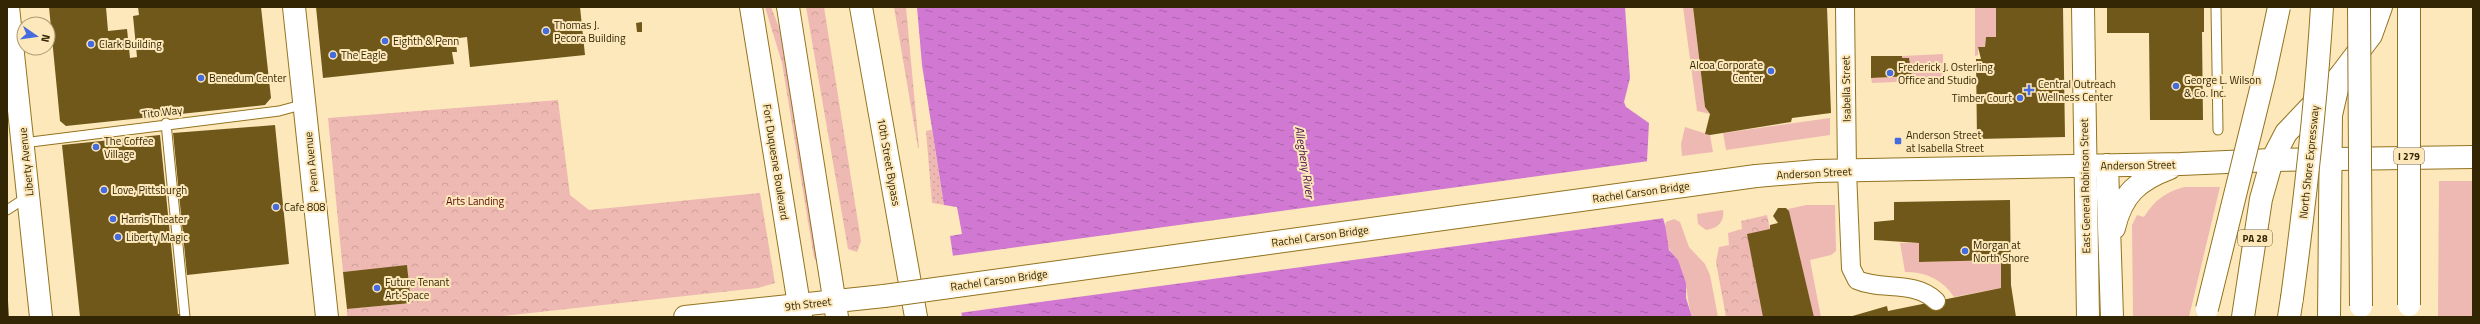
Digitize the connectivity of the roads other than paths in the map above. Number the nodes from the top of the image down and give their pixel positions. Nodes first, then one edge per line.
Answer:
1 (8, 7) edge
2 (294, 7) edge
3 (751, 7) edge
4 (788, 7) edge
5 (861, 7) edge
6 (1845, 7) edge
7 (2083, 7) edge
8 (2216, 7) edge
9 (2279, 7) edge
10 (2322, 7) edge
11 (2359, 7) edge
12 (2381, 7) edge
13 (2409, 7) edge
14 (11, 74) edge
15 (2340, 76) junction
16 (305, 104) junction
17 (166, 123) junction
18 (2218, 130) dead end
19 (23, 143) junction
20 (2473, 157) edge
21 (2272, 160) junction
22 (2331, 160) junction
23 (2181, 164) junction
24 (2085, 165) junction
25 (2107, 165) junction
26 (1847, 171) junction
27 (1756, 176) joint
28 (30, 195) junction
29 (7, 210) edge
30 (2110, 249) junction
31 (884, 296) joint
32 (1936, 301) dead end
33 (2290, 308) edge
34 (836, 309) edge
35 (800, 311) edge
36 (2409, 311) edge
37 (2360, 312) edge
38 (2206, 313) edge
39 (41, 317) edge
40 (185, 317) edge
41 (327, 317) edge
42 (686, 317) edge
43 (916, 317) edge
44 (2088, 317) edge
45 (2112, 317) edge
46 (2243, 317) edge
47 (2328, 317) edge

1 - 14 main road, Liberty Avenue
2 - 16 main road, Penn Avenue
3 - 35 main road, Fort Duquesne Boulevard
4 - 34 main road
5 - 43 main road, 10th Street Bypass
6 - 26 street, Isabella Street
7 - 24 main road, East General Robinson Street
8 - 18 lane
9 - 38 main road, bridge
10 - 33 main road, North Shore Expressway, bridge
11 - 37 main road, bridge
12 - 15 main road
13 - 36 main road, I 279, bridge
14 - 19 main road, Liberty Avenue
15 - 21 main road
15 - 22 main road
16 - 17 lane, Tito Way
16 - 41 main road, Penn Avenue
17 - 19 lane, Tito Way
17 - 40 lane
19 - 28 main road, Liberty Avenue
20 - 22 main road, Anderson Street
21 - 22 main road, Anderson Street
21 - 23 main road, Anderson Street
21 - 46 main road, PA 28
22 - 47 main road
23 - 25 main road, Anderson Street
23 - 30 main road
24 - 25 main road, Anderson Street
24 - 26 main road, Anderson Street
24 - 44 main road, East General Robinson Street
25 - 30 main road, East General Robinson Street
26 - 27 main road, Anderson Street
26 - 32 street, Isabella Street
27 - 31 main road, Rachel Carson Bridge, bridge
28 - 29 lane
28 - 39 main road, Liberty Avenue
30 - 45 main road, East General Robinson Street
31 - 34 main road, 9th Street
34 - 35 main road, 9th Street
35 - 42 main road, 9th Street

